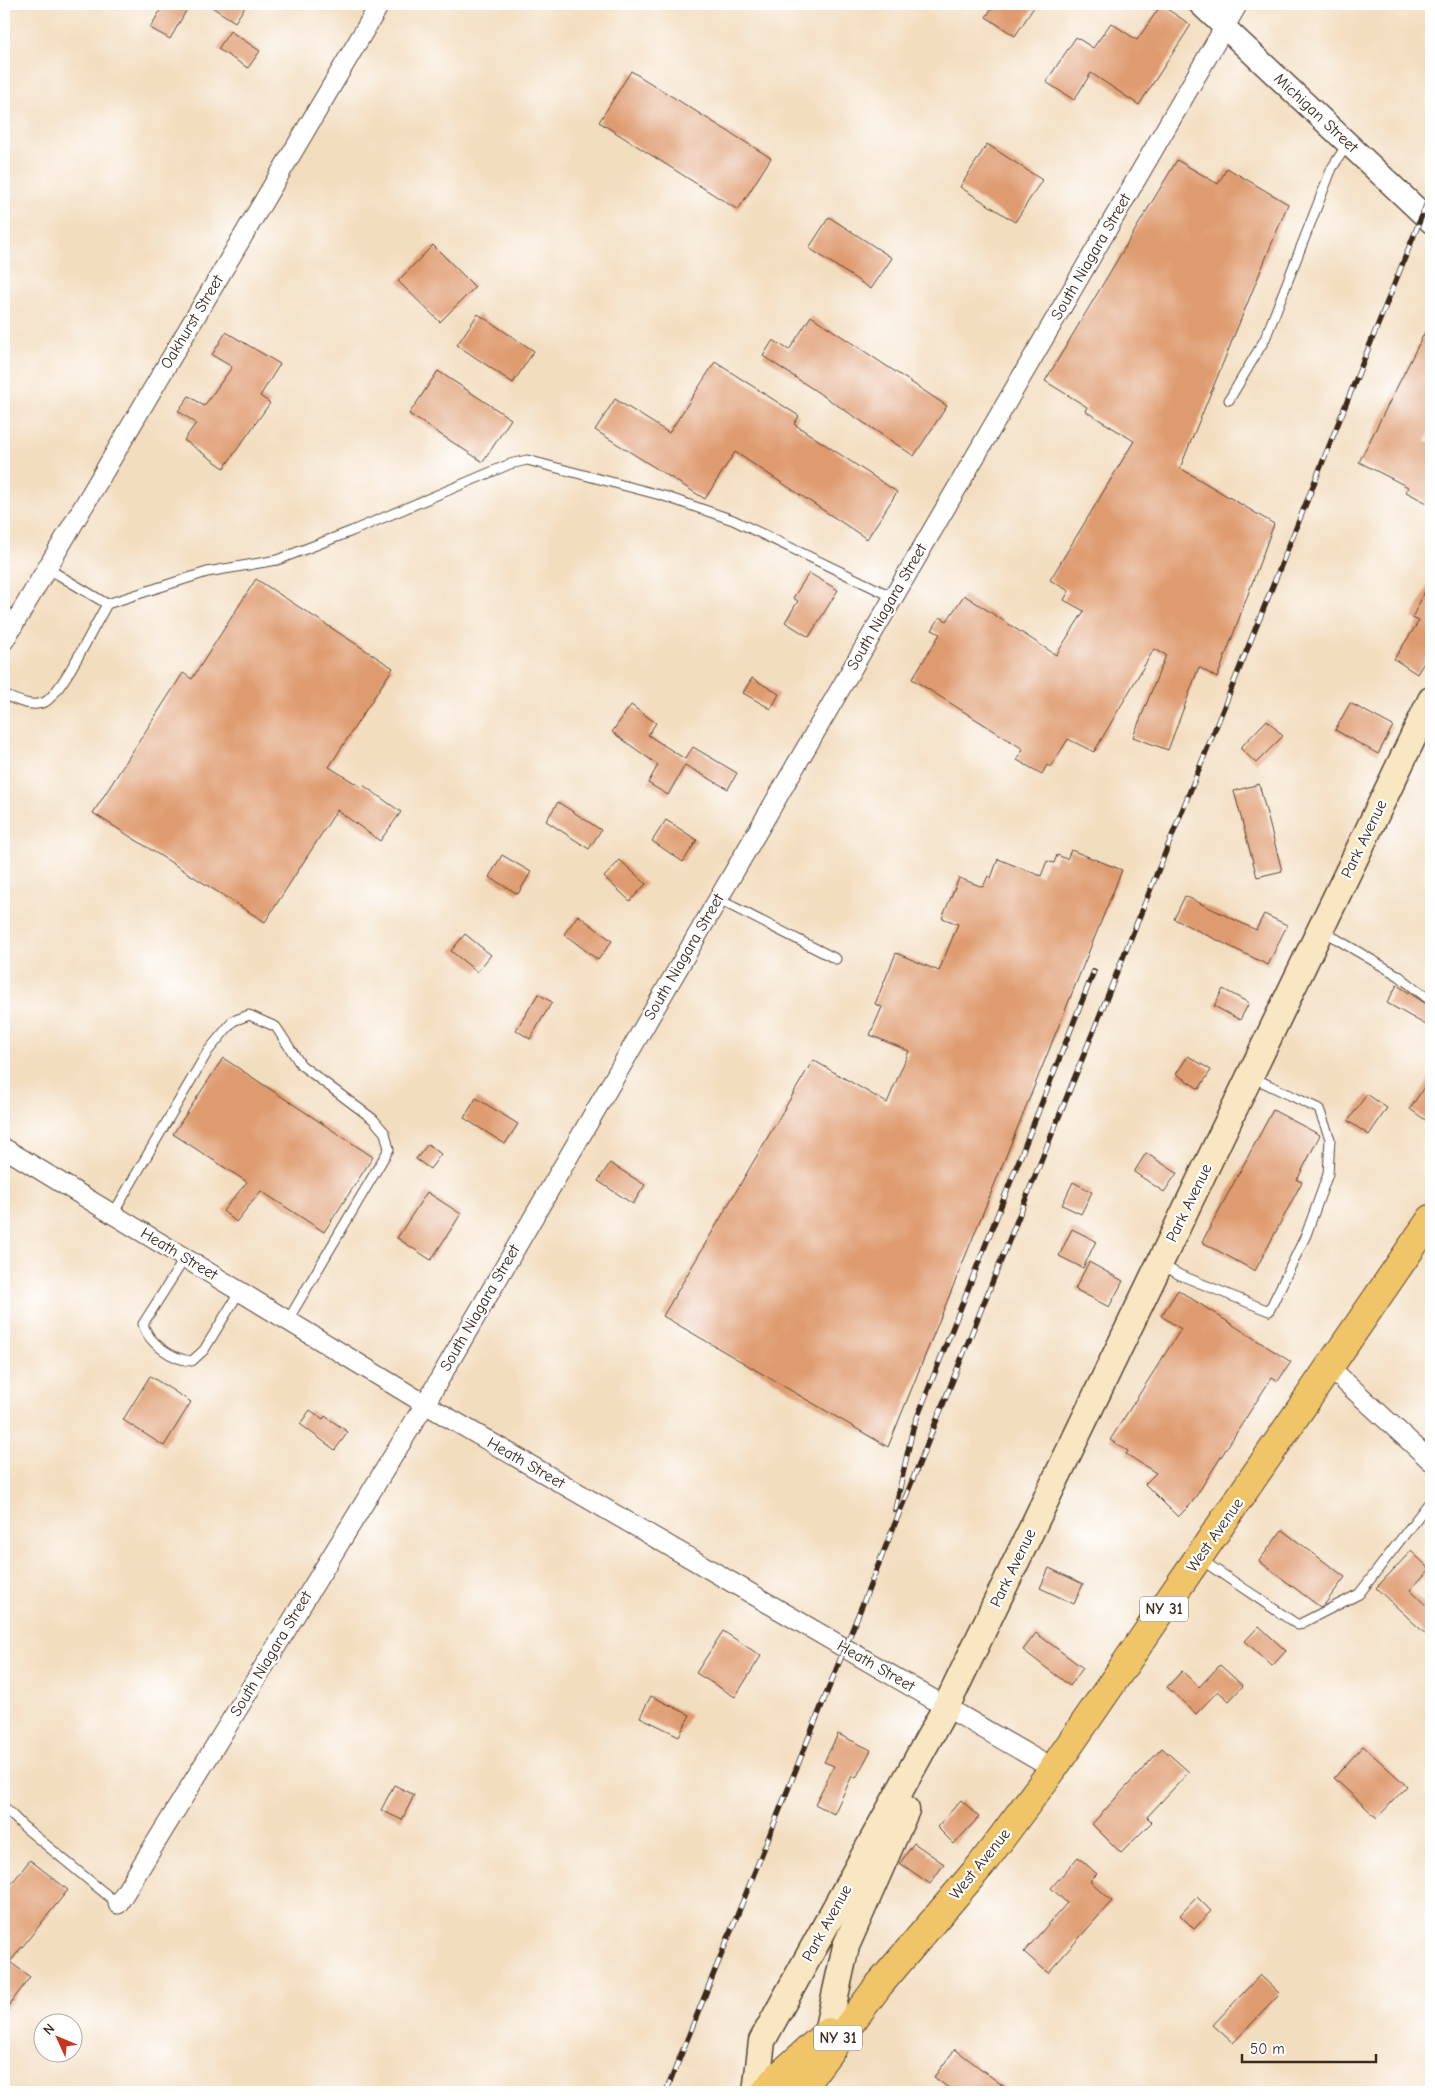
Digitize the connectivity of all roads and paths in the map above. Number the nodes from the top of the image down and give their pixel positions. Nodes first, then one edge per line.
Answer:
1 (380, 4) edge
2 (1200, 4) edge
3 (1238, 4) edge
4 (1225, 27) junction
5 (1348, 142) junction
6 (1431, 222) edge
7 (1229, 400) dead end
8 (47, 568) junction
9 (894, 597) junction
10 (107, 604) junction
11 (4, 641) edge
12 (4, 695) edge
13 (1431, 700) edge
14 (718, 899) junction
15 (1321, 929) junction
16 (836, 959) dead end
17 (1431, 1001) edge
18 (1250, 1076) junction
19 (4, 1148) edge
20 (113, 1214) junction
21 (1431, 1219) edge
22 (185, 1258) junction
23 (1160, 1264) junction
24 (240, 1291) junction
25 (288, 1320) junction
26 (1330, 1368) junction
27 (425, 1404) junction
28 (1431, 1461) edge
29 (1431, 1500) edge
30 (1199, 1558) junction
31 (946, 1707) junction
32 (1053, 1769) junction
33 (4, 1807) edge
34 (118, 1904) joint
35 (879, 1985) junction
36 (827, 2032) junction
37 (756, 2092) edge
38 (765, 2092) edge
39 (798, 2092) edge

1 - 8 street, Oakhurst Street
2 - 4 street, Michigan Street
3 - 4 street, South Niagara Street
4 - 5 street, Michigan Street
4 - 9 street, South Niagara Street
5 - 6 street, Michigan Street
5 - 7 lane
8 - 10 lane
8 - 11 street, Oakhurst Street
9 - 10 lane
9 - 14 street, South Niagara Street
10 - 12 lane
13 - 15 main road, Park Avenue
14 - 16 lane
14 - 27 street, South Niagara Street
15 - 17 lane
15 - 18 main road, Park Avenue
18 - 23 main road, Park Avenue
18 - 23 lane
19 - 20 street, Heath Street
20 - 22 street, Heath Street
20 - 25 lane
21 - 26 highway, West Avenue / NY 31
22 - 24 street, Heath Street
22 - 24 lane
23 - 31 main road, Park Avenue
24 - 25 street, Heath Street
25 - 27 street, Heath Street
26 - 28 street
26 - 30 highway, West Avenue / NY 31
27 - 31 street, Heath Street
27 - 34 street, South Niagara Street
29 - 30 lane
30 - 32 highway, West Avenue / NY 31
31 - 32 street, Heath Street
31 - 36 main road, Park Avenue
31 - 37 main road, Park Avenue
32 - 35 highway, West Avenue / NY 31
33 - 34 lane
35 - 36 highway, NY 31
35 - 39 highway, NY 31
36 - 38 highway, NY 31
36 - 39 street, Park Avenue

